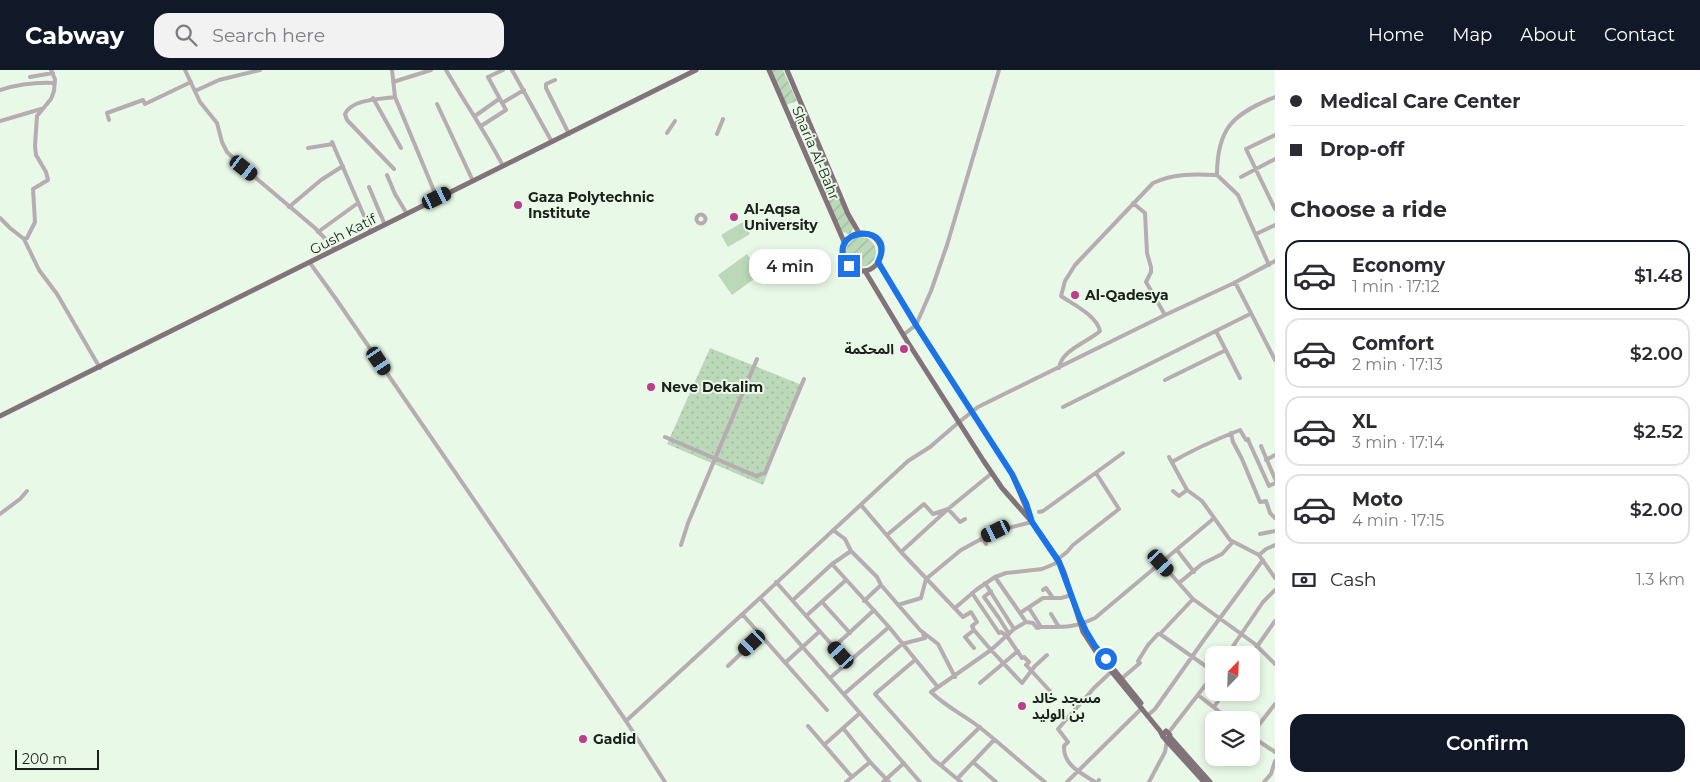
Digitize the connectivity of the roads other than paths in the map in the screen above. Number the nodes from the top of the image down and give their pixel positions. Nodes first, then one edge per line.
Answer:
1 (185, 70) edge
2 (260, 70) edge
3 (392, 70) edge
4 (431, 70) edge
5 (446, 70) edge
6 (503, 70) edge
7 (512, 70) edge
8 (696, 70) edge
9 (769, 70) edge
10 (786, 70) edge
11 (999, 70) edge
12 (52, 72) edge
13 (30, 76) dead end
14 (555, 80) dead end
15 (191, 82) junction
16 (393, 82) junction
17 (55, 83) junction
18 (0, 90) edge
19 (524, 90) junction
20 (195, 91) junction
21 (395, 97) junction
22 (1275, 97) edge
23 (373, 98) junction
24 (500, 100) junction
25 (437, 104) dead end
26 (42, 108) junction
27 (475, 116) junction
28 (806, 118) junction
29 (723, 119) dead end
30 (109, 120) dead end
31 (675, 121) dead end
32 (0, 122) edge
33 (481, 126) junction
34 (793, 126) junction
35 (667, 133) dead end
36 (569, 134) junction
37 (717, 134) dead end
38 (1275, 135) edge
39 (552, 142) junction
40 (308, 148) dead end
41 (401, 148) dead end
42 (1275, 160) edge
43 (343, 166) junction
44 (503, 166) junction
45 (394, 169) dead end
46 (1256, 169) junction
47 (387, 175) dead end
48 (1217, 175) junction
49 (1241, 177) dead end
50 (473, 181) junction
51 (369, 187) dead end
52 (437, 198) junction
53 (1133, 202) junction
54 (358, 203) junction
55 (289, 207) junction
56 (1275, 209) edge
57 (407, 214) junction
58 (0, 218) edge
59 (385, 225) junction
60 (1275, 225) edge
61 (318, 232) junction
62 (371, 232) junction
63 (860, 233) junction
64 (1256, 234) junction
65 (24, 239) junction
66 (845, 244) junction
67 (335, 249) junction
68 (878, 262) junction
69 (1275, 262) edge
70 (310, 263) junction
71 (1269, 264) junction
72 (865, 271) junction
73 (1235, 282) junction
74 (1250, 314) dead end
75 (1165, 315) junction
76 (916, 325) junction
77 (1216, 331) junction
78 (904, 335) junction
79 (1226, 350) junction
80 (757, 359) dead end
81 (1275, 360) edge
82 (100, 368) junction
83 (1059, 368) junction
84 (1240, 378) dead end
85 (804, 379) dead end
86 (1165, 380) dead end
87 (1063, 407) dead end
88 (972, 412) junction
89 (0, 416) edge
90 (959, 422) junction
91 (1231, 433) junction
92 (665, 437) dead end
93 (1261, 446) dead end
94 (1123, 453) dead end
95 (1275, 455) edge
96 (1169, 457) dead end
97 (715, 459) junction
98 (1266, 460) junction
99 (1172, 462) junction
100 (1260, 463) junction
101 (992, 472) junction
102 (1096, 473) junction
103 (1275, 481) edge
104 (1187, 490) junction
105 (27, 491) dead end
106 (1173, 491) dead end
107 (861, 505) junction
108 (948, 509) junction
109 (1039, 512) dead end
110 (0, 514) edge
111 (1275, 518) edge
112 (1213, 519) junction
113 (965, 520) dead end
114 (1032, 522) junction
115 (833, 530) junction
116 (1275, 531) edge
117 (1260, 534) dead end
118 (886, 535) junction
119 (982, 538) junction
120 (1232, 543) junction
121 (986, 544) dead end
122 (681, 545) dead end
123 (1275, 545) edge
124 (851, 550) junction
125 (1177, 550) junction
126 (901, 552) junction
127 (1259, 555) junction
128 (1263, 560) junction
129 (1059, 561) junction
130 (1161, 563) junction
131 (832, 564) junction
132 (1194, 572) junction
133 (995, 577) junction
134 (1275, 578) edge
135 (926, 579) junction
136 (846, 580) junction
137 (776, 582) junction
138 (985, 583) junction
139 (1179, 583) junction
140 (881, 585) junction
141 (1043, 590) dead end
142 (1275, 590) edge
143 (991, 591) junction
144 (972, 594) junction
145 (1072, 595) junction
146 (760, 598) junction
147 (1053, 598) junction
148 (1194, 599) junction
149 (793, 600) junction
150 (864, 600) junction
151 (822, 602) junction
152 (898, 605) junction
153 (955, 608) junction
154 (1029, 608) junction
155 (874, 610) junction
156 (1020, 613) junction
157 (1051, 614) dead end
158 (742, 615) junction
159 (806, 616) junction
160 (1220, 618) junction
161 (1275, 620) edge
162 (1026, 622) junction
163 (1082, 624) junction
164 (889, 627) junction
165 (1041, 627) junction
166 (1059, 627) junction
167 (1014, 629) junction
168 (920, 630) junction
169 (974, 630) junction
170 (820, 631) junction
171 (850, 632) junction
172 (1160, 634) junction
173 (1242, 634) junction
174 (760, 635) junction
175 (1008, 635) junction
176 (902, 644) junction
177 (1233, 646) edge
178 (1258, 646) joint
179 (802, 647) junction
180 (834, 647) junction
181 (974, 648) dead end
182 (1260, 648) edge
183 (990, 650) junction
184 (1018, 651) junction
185 (1047, 655) dead end
186 (1192, 656) junction
187 (915, 660) junction
188 (785, 663) junction
189 (848, 663) junction
190 (1002, 663) junction
191 (1275, 664) edge
192 (728, 666) dead end
193 (1205, 666) edge
194 (1032, 670) junction
195 (1111, 672) junction
196 (955, 676) junction
197 (830, 678) junction
198 (1121, 680) junction
199 (980, 683) dead end
200 (1205, 685) edge
201 (937, 686) junction
202 (1050, 691) dead end
203 (844, 694) junction
204 (1198, 695) junction
205 (1218, 701) edge
206 (1275, 704) edge
207 (1214, 707) junction
208 (1142, 708) junction
209 (826, 710) dead end
210 (1219, 711) edge
211 (860, 713) junction
212 (1149, 715) junction
213 (626, 721) junction
214 (1260, 723) edge
215 (808, 726) dead end
216 (980, 727) junction
217 (843, 728) junction
218 (1166, 736) junction
219 (994, 740) junction
220 (1260, 741) edge
221 (824, 745) junction
222 (1165, 752) junction
223 (1177, 752) junction
224 (1275, 752) edge
225 (1275, 761) edge
226 (870, 762) junction
227 (973, 762) junction
228 (904, 763) junction
229 (941, 765) junction
230 (1078, 772) junction
231 (852, 777) junction
232 (958, 778) junction
233 (886, 781) edge
234 (1097, 781) edge
235 (665, 782) edge
236 (846, 782) edge
237 (920, 782) edge
238 (962, 782) edge
239 (996, 782) edge
240 (1045, 782) edge
241 (1067, 782) edge
242 (1149, 782) edge
243 (1204, 782) edge
244 (1210, 782) edge
245 (1264, 782) edge

1 - 15 street
2 - 20 street
3 - 16 street
4 - 16 street
5 - 27 street
6 - 24 street
7 - 19 street
8 - 36 main road, Gush Katif
9 - 34 main road, Sharia Al-Bahr
10 - 28 main road, Sharia Al-Bahr
11 - 76 street
12 - 13 street
12 - 17 street
14 - 36 street
15 - 20 street
15 - 30 street
16 - 21 street
17 - 18 street
17 - 26 street
19 - 24 street
19 - 39 street
20 - 55 street
21 - 23 street
21 - 52 street
22 - 48 street
23 - 41 street
23 - 45 street
24 - 27 street
24 - 33 street
25 - 50 street
26 - 32 street
26 - 65 street
27 - 33 street
28 - 34 main road
28 - 63 main road, Sharia Al-Bahr
29 - 37 street
31 - 35 street
33 - 44 street
34 - 66 main road, Sharia Al-Bahr
36 - 39 main road, Gush Katif
38 - 46 street
39 - 44 main road, Gush Katif
40 - 43 street
42 - 46 street
43 - 54 street
43 - 55 street
44 - 50 main road, Gush Katif
46 - 49 street
46 - 56 street
47 - 57 street
48 - 53 street
48 - 64 street
50 - 52 main road, Gush Katif
51 - 59 street
52 - 57 main road, Gush Katif
53 - 75 street
53 - 83 street
54 - 61 street
54 - 62 street
55 - 61 street
57 - 59 main road, Gush Katif
58 - 65 street
59 - 62 main road, Gush Katif
60 - 64 street
61 - 67 street
62 - 67 main road, Gush Katif
63 - 66 main road
63 - 68 main road
64 - 71 street
65 - 82 street
66 - 72 main road
67 - 70 main road, Gush Katif
68 - 72 main road
68 - 76 main road
69 - 71 street
70 - 82 main road, Gush Katif
70 - 213 street
71 - 73 street
72 - 78 main road
73 - 75 street
73 - 81 street
74 - 77 street
75 - 83 street
76 - 78 street
76 - 88 main road
77 - 79 street
77 - 87 street
78 - 90 main road
79 - 84 street
79 - 86 street
80 - 97 street
82 - 89 main road, Gush Katif
83 - 88 street
85 - 97 street
88 - 90 street
88 - 114 main road
90 - 101 main road
90 - 107 street
91 - 99 street
91 - 100 street
91 - 111 street
92 - 97 street
93 - 98 street
94 - 102 street
95 - 98 street
96 - 99 street
97 - 122 street
98 - 100 street
98 - 103 street
99 - 104 street
100 - 103 street
101 - 108 street
101 - 114 main road
102 - 109 street
102 - 129 street
104 - 106 street
104 - 112 street
105 - 110 street
107 - 115 street
107 - 118 street
108 - 113 street
108 - 118 street
108 - 126 street
112 - 120 street
112 - 125 street
114 - 119 street
114 - 129 main road
115 - 124 street
115 - 137 street
116 - 117 street
118 - 126 street
119 - 121 street
119 - 135 street
120 - 127 street
120 - 132 street
123 - 127 street
124 - 131 street
124 - 140 street
125 - 130 street
125 - 132 street
126 - 135 street
127 - 128 street
128 - 134 street
128 - 160 street
129 - 133 street
129 - 145 main road
130 - 139 street
130 - 163 street
131 - 136 street
131 - 149 street
132 - 139 street
133 - 138 street
133 - 156 street
135 - 152 street
135 - 153 street
136 - 150 street
136 - 151 street
137 - 146 street
137 - 149 street
138 - 143 street
138 - 144 street
139 - 148 street
140 - 150 street
140 - 152 street
141 - 147 street
142 - 173 street
143 - 167 street
143 - 175 street
144 - 153 street
144 - 175 street
145 - 147 street
145 - 163 main road
146 - 158 street
146 - 179 street
147 - 154 street
148 - 160 street
148 - 172 street
149 - 159 street
150 - 155 street
151 - 159 street
151 - 171 street
152 - 168 street
153 - 169 street
154 - 156 street
154 - 165 street
155 - 164 street
155 - 171 street
156 - 162 street
157 - 166 street
158 - 174 street
158 - 213 street
159 - 170 street
160 - 173 street
160 - 186 street
161 - 178 street
162 - 165 street
162 - 167 street
163 - 166 street
163 - 195 main road
163 - 198 main road
164 - 176 street
164 - 189 street
165 - 166 street
167 - 175 street
168 - 176 street
168 - 196 street
169 - 181 street
169 - 183 street
170 - 179 street
170 - 180 street
171 - 180 street
172 - 186 street
172 - 198 street
173 - 177 street
173 - 178 street
174 - 188 street
174 - 192 street
175 - 183 street
175 - 184 street
176 - 187 street
176 - 203 street
179 - 188 street
179 - 197 street
180 - 189 street
182 - 191 street
183 - 190 street
183 - 196 street
184 - 190 street
184 - 194 street
185 - 194 street
186 - 193 street
186 - 212 street
187 - 201 street
187 - 229 street
188 - 209 street
189 - 197 street
190 - 194 street
190 - 199 street
194 - 202 street
195 - 198 main road
195 - 230 street
196 - 201 street
197 - 203 street
198 - 208 main road
198 - 212 main road
200 - 204 street
201 - 216 street
203 - 211 street
204 - 207 street
204 - 218 street
205 - 207 street
206 - 214 street
207 - 210 street
208 - 212 main road
208 - 230 street
211 - 217 street
211 - 228 street
212 - 218 main road
213 - 235 street
215 - 221 street
216 - 219 street
216 - 229 street
217 - 221 street
217 - 226 street
218 - 222 street
218 - 223 main road
218 - 244 main road
219 - 227 street
219 - 240 street
220 - 224 street
221 - 231 street
222 - 223 street
222 - 242 street
223 - 243 main road
225 - 245 street
226 - 231 street
226 - 233 street
227 - 232 street
227 - 239 street
228 - 233 street
228 - 237 street
229 - 232 street
230 - 234 street
230 - 241 street
231 - 236 street
232 - 238 street

